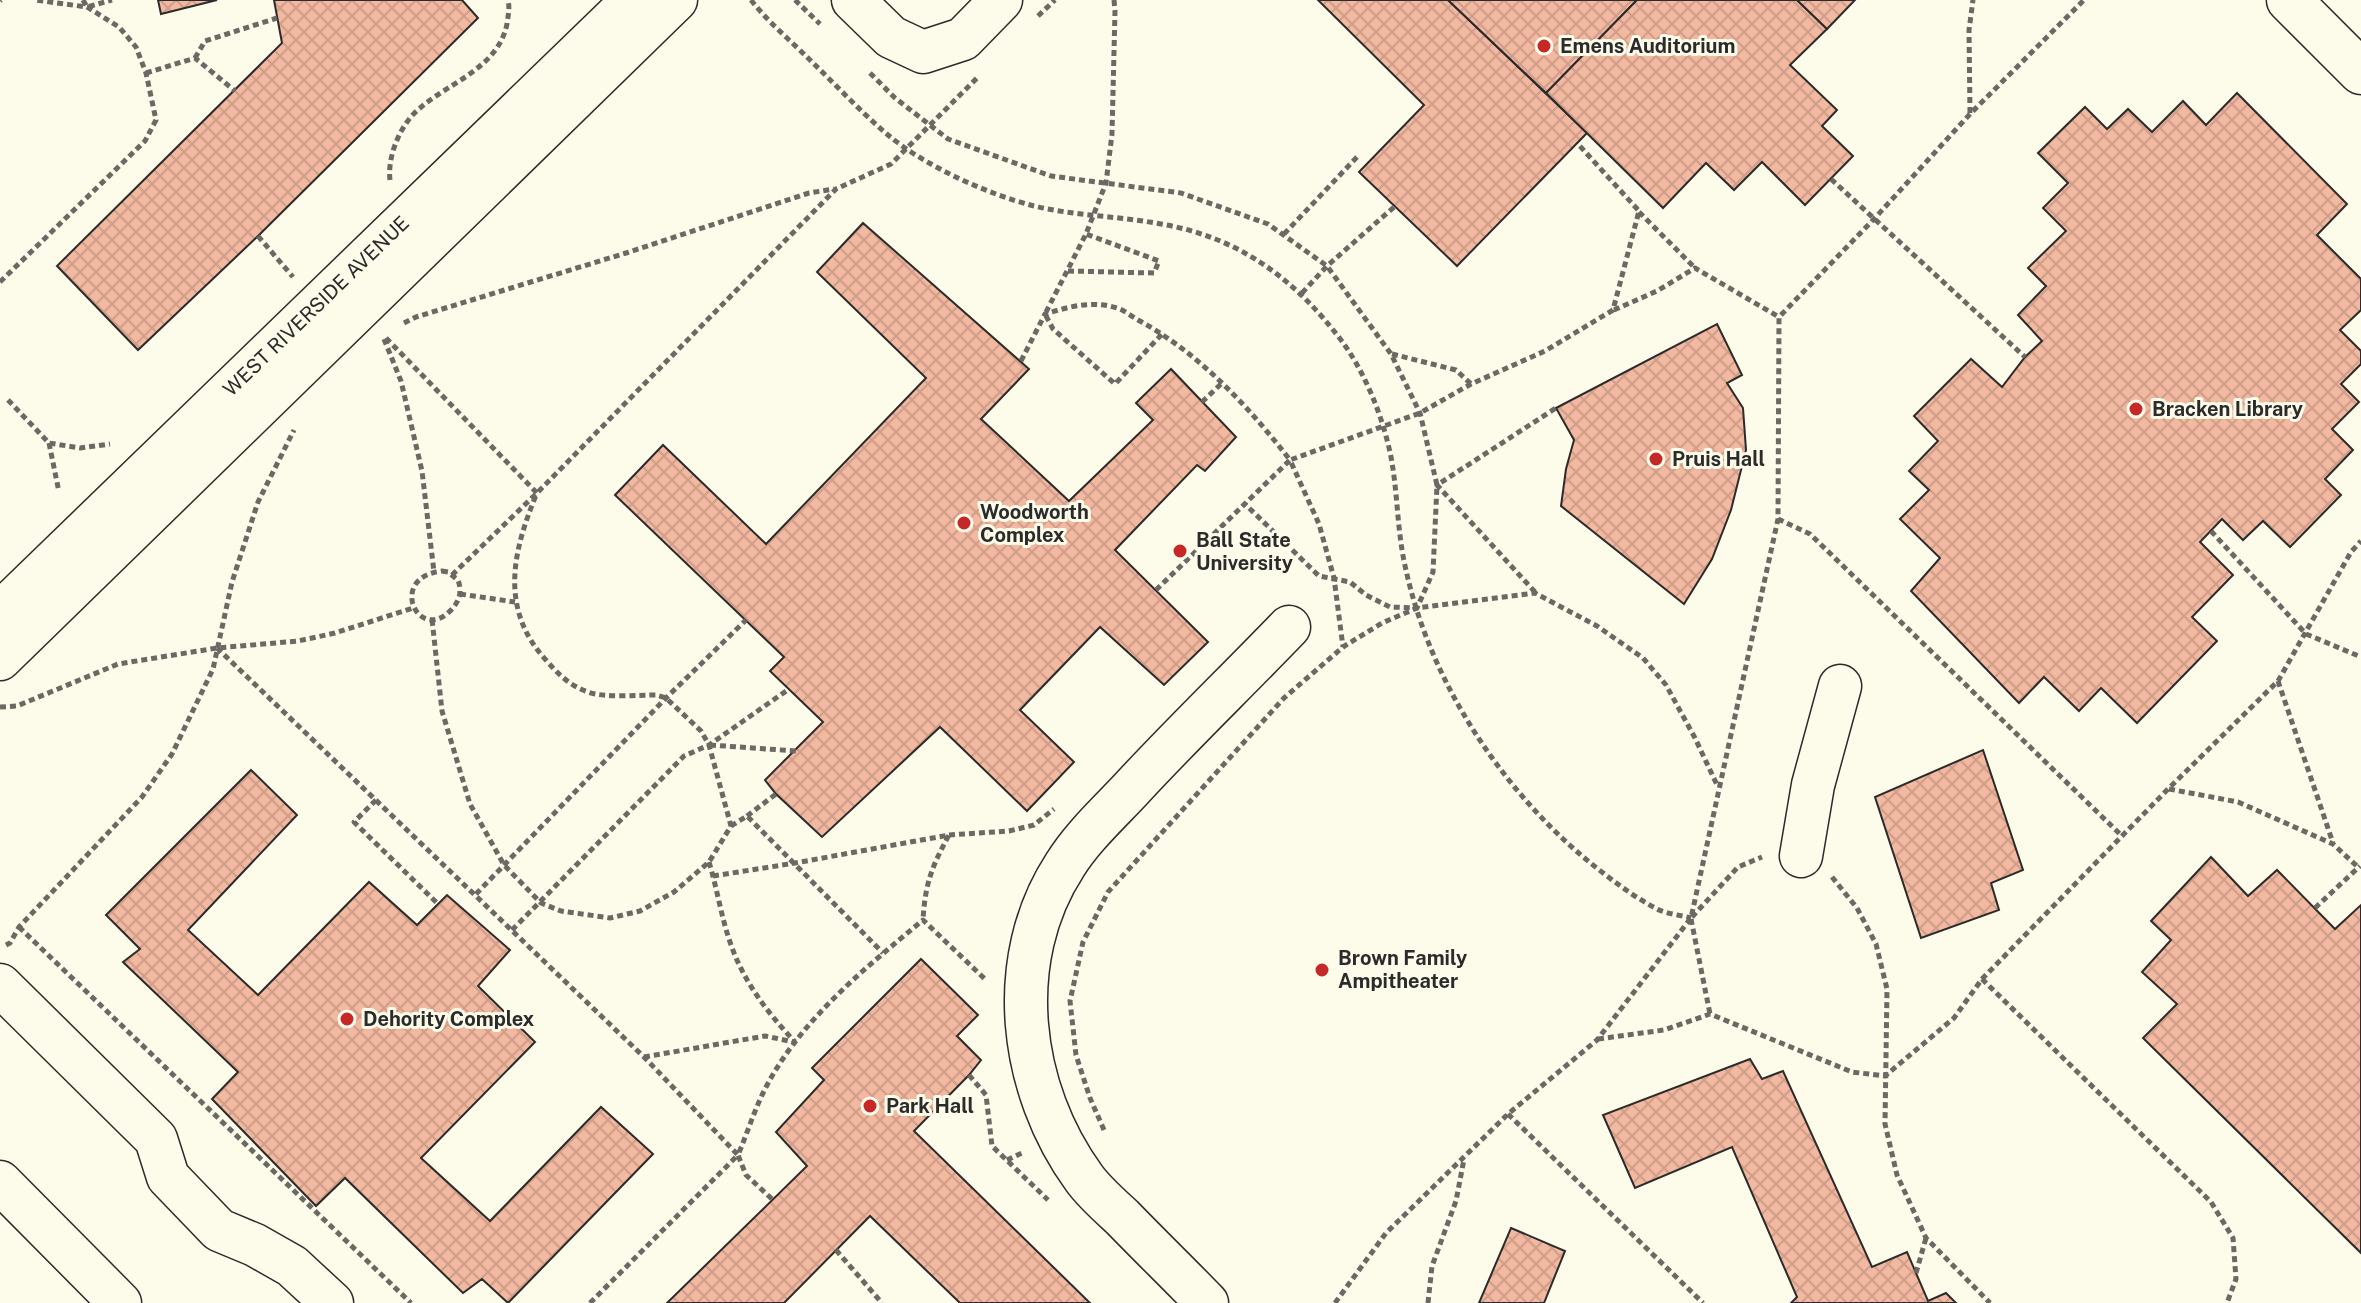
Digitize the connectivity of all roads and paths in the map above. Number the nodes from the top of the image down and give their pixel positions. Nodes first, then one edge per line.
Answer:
1 (35, 0) edge
2 (83, 0) edge
3 (112, 0) edge
4 (508, 0) edge
5 (633, 0) edge
6 (676, 0) edge
7 (751, 0) edge
8 (795, 0) edge
9 (853, 0) edge
10 (1001, 0) edge
11 (1114, 0) edge
12 (1973, 0) edge
13 (2084, 0) edge
14 (2289, 0) edge
15 (87, 7) junction
16 (277, 18) dead end
17 (828, 33) dead end
18 (195, 58) junction
19 (862, 65) dead end
20 (2361, 72) edge
21 (146, 73) junction
22 (235, 91) dead end
23 (1970, 114) junction
24 (929, 126) junction
25 (1578, 144) dead end
26 (907, 149) junction
27 (1357, 157) dead end
28 (1831, 179) dead end
29 (1106, 183) junction
30 (391, 186) dead end
31 (836, 189) junction
32 (1394, 207) dead end
33 (1639, 211) junction
34 (1094, 217) junction
35 (1874, 219) junction
36 (1086, 234) junction
37 (1284, 234) junction
38 (258, 236) dead end
39 (1327, 266) junction
40 (1695, 268) junction
41 (1068, 271) junction
42 (0, 282) edge
43 (1302, 293) junction
44 (316, 306) junction
45 (1613, 310) junction
46 (1045, 314) junction
47 (1779, 317) junction
48 (382, 333) junction
49 (1163, 333) junction
50 (1391, 354) junction
51 (2025, 357) dead end
52 (1021, 361) dead end
53 (1223, 382) junction
54 (1471, 384) junction
55 (8, 400) dead end
56 (1202, 402) dead end
57 (1556, 408) dead end
58 (1420, 413) junction
59 (296, 424) dead end
60 (1383, 425) junction
61 (49, 443) junction
62 (110, 444) dead end
63 (1290, 460) junction
64 (1437, 485) junction
65 (59, 492) dead end
66 (537, 493) junction
67 (1245, 504) junction
68 (1778, 519) junction
69 (2211, 531) dead end
70 (2361, 541) edge
71 (434, 572) junction
72 (452, 575) junction
73 (1334, 578) junction
74 (1156, 590) dead end
75 (1535, 593) junction
76 (460, 594) junction
77 (515, 602) junction
78 (413, 608) junction
79 (1417, 608) junction
80 (0, 613) edge
81 (432, 619) junction
82 (746, 620) dead end
83 (1289, 627) dead end
84 (2306, 634) junction
85 (1343, 647) junction
86 (217, 648) junction
87 (2361, 657) edge
88 (0, 659) edge
89 (2278, 681) junction
90 (1840, 686) dead end
91 (789, 689) dead end
92 (666, 698) junction
93 (0, 707) edge
94 (709, 745) junction
95 (796, 751) dead end
96 (1718, 788) junction
97 (2168, 789) junction
98 (776, 794) dead end
99 (376, 800) junction
100 (1057, 807) dead end
101 (747, 816) junction
102 (731, 826) junction
103 (949, 835) junction
104 (2122, 836) junction
105 (2333, 844) junction
106 (1801, 856) junction
107 (709, 862) junction
108 (795, 863) junction
109 (504, 865) junction
110 (2360, 866) edge
111 (713, 876) junction
112 (476, 894) junction
113 (541, 903) junction
114 (439, 905) dead end
115 (2315, 908) dead end
116 (1691, 918) junction
117 (923, 920) junction
118 (19, 927) junction
119 (512, 930) junction
120 (0, 946) edge
121 (883, 954) junction
122 (1982, 979) junction
123 (0, 985) edge
124 (993, 988) dead end
125 (1710, 1014) junction
126 (1597, 1040) junction
127 (795, 1042) junction
128 (644, 1057) junction
129 (1885, 1076) junction
130 (1508, 1114) junction
131 (1107, 1136) dead end
132 (1027, 1151) dead end
133 (738, 1155) junction
134 (1464, 1158) junction
135 (1007, 1160) dead end
136 (0, 1182) edge
137 (772, 1199) dead end
138 (1926, 1238) junction
139 (836, 1250) dead end
140 (1916, 1273) dead end
141 (120, 1303) edge
142 (332, 1303) edge
143 (411, 1303) edge
144 (590, 1303) edge
145 (882, 1303) edge
146 (1207, 1303) edge
147 (1335, 1303) edge
148 (1428, 1303) edge
149 (1703, 1303) edge
150 (1990, 1303) edge
151 (2227, 1303) edge

1 - 15 path
2 - 15 path
3 - 15 path
4 - 30 path
5 - 44 street, WEST RIVERSIDE AVENUE
6 - 88 street
7 - 26 path
8 - 17 path
9 - 10 street
11 - 29 path
12 - 23 path
13 - 23 path
14 - 20 main road
15 - 21 path
16 - 18 path
18 - 21 path
18 - 22 path
19 - 24 path
21 - 42 path
23 - 35 path
24 - 26 path
24 - 29 path
25 - 33 path
26 - 31 path
26 - 34 path
27 - 37 path
28 - 35 path
29 - 34 path
29 - 37 path
31 - 48 path
31 - 66 path
32 - 39 path
33 - 40 path
33 - 45 path
34 - 36 path
34 - 43 path
35 - 47 path
35 - 51 path
36 - 41 path
36 - 41 path
37 - 39 path
38 - 44 path
39 - 43 path
39 - 50 path
40 - 45 path
40 - 47 path
41 - 46 path
43 - 60 path
44 - 80 street, WEST RIVERSIDE AVENUE
45 - 54 path
46 - 49 path
46 - 49 path
46 - 52 path
47 - 68 path
48 - 66 path
48 - 71 path
49 - 53 path
50 - 54 path
50 - 58 path
53 - 56 path
53 - 63 path
54 - 58 path
55 - 61 path
57 - 64 path
58 - 60 path
58 - 64 path
59 - 86 path
60 - 63 path
60 - 79 path
61 - 62 path
61 - 65 path
63 - 67 path
63 - 73 path
64 - 75 path
64 - 79 path
66 - 72 path
66 - 77 path
67 - 73 path
67 - 74 path
68 - 96 path
68 - 104 path
69 - 84 path
70 - 84 path
71 - 72 path
71 - 78 path
72 - 76 path
73 - 79 path
73 - 85 path
75 - 79 path
75 - 96 path
76 - 77 path
76 - 81 path
77 - 92 path
78 - 81 path
78 - 86 path
79 - 85 path
79 - 116 path
81 - 109 path
82 - 92 path
83 - 146 street
84 - 87 path
84 - 89 path
85 - 131 path
86 - 93 path
86 - 99 path
86 - 118 path
89 - 97 path
89 - 105 path
90 - 106 street
91 - 94 path
92 - 94 path
92 - 109 path
94 - 95 path
94 - 102 path
94 - 113 path
96 - 116 path
97 - 104 path
97 - 105 path
98 - 101 path
99 - 112 path
99 - 114 path
100 - 103 path
101 - 102 path
101 - 108 path
102 - 107 path
103 - 108 path
103 - 117 path
104 - 122 path
105 - 110 path
106 - 116 path
106 - 129 path
107 - 111 path
107 - 113 path
108 - 111 path
108 - 121 path
109 - 112 path
109 - 113 path
110 - 115 path
111 - 127 path
112 - 119 path
113 - 119 path
116 - 125 path
116 - 126 path
117 - 121 path
117 - 124 path
118 - 120 path
118 - 143 path
119 - 128 path
121 - 127 path
122 - 129 path
122 - 151 path
123 - 142 street
125 - 126 path
125 - 129 path
126 - 130 path
127 - 128 path
127 - 133 path
128 - 133 path
129 - 138 path
130 - 134 path
130 - 149 path
132 - 135 path
133 - 137 path
133 - 144 path
134 - 147 path
134 - 148 path
136 - 141 street
138 - 140 path
138 - 150 path
139 - 145 path

